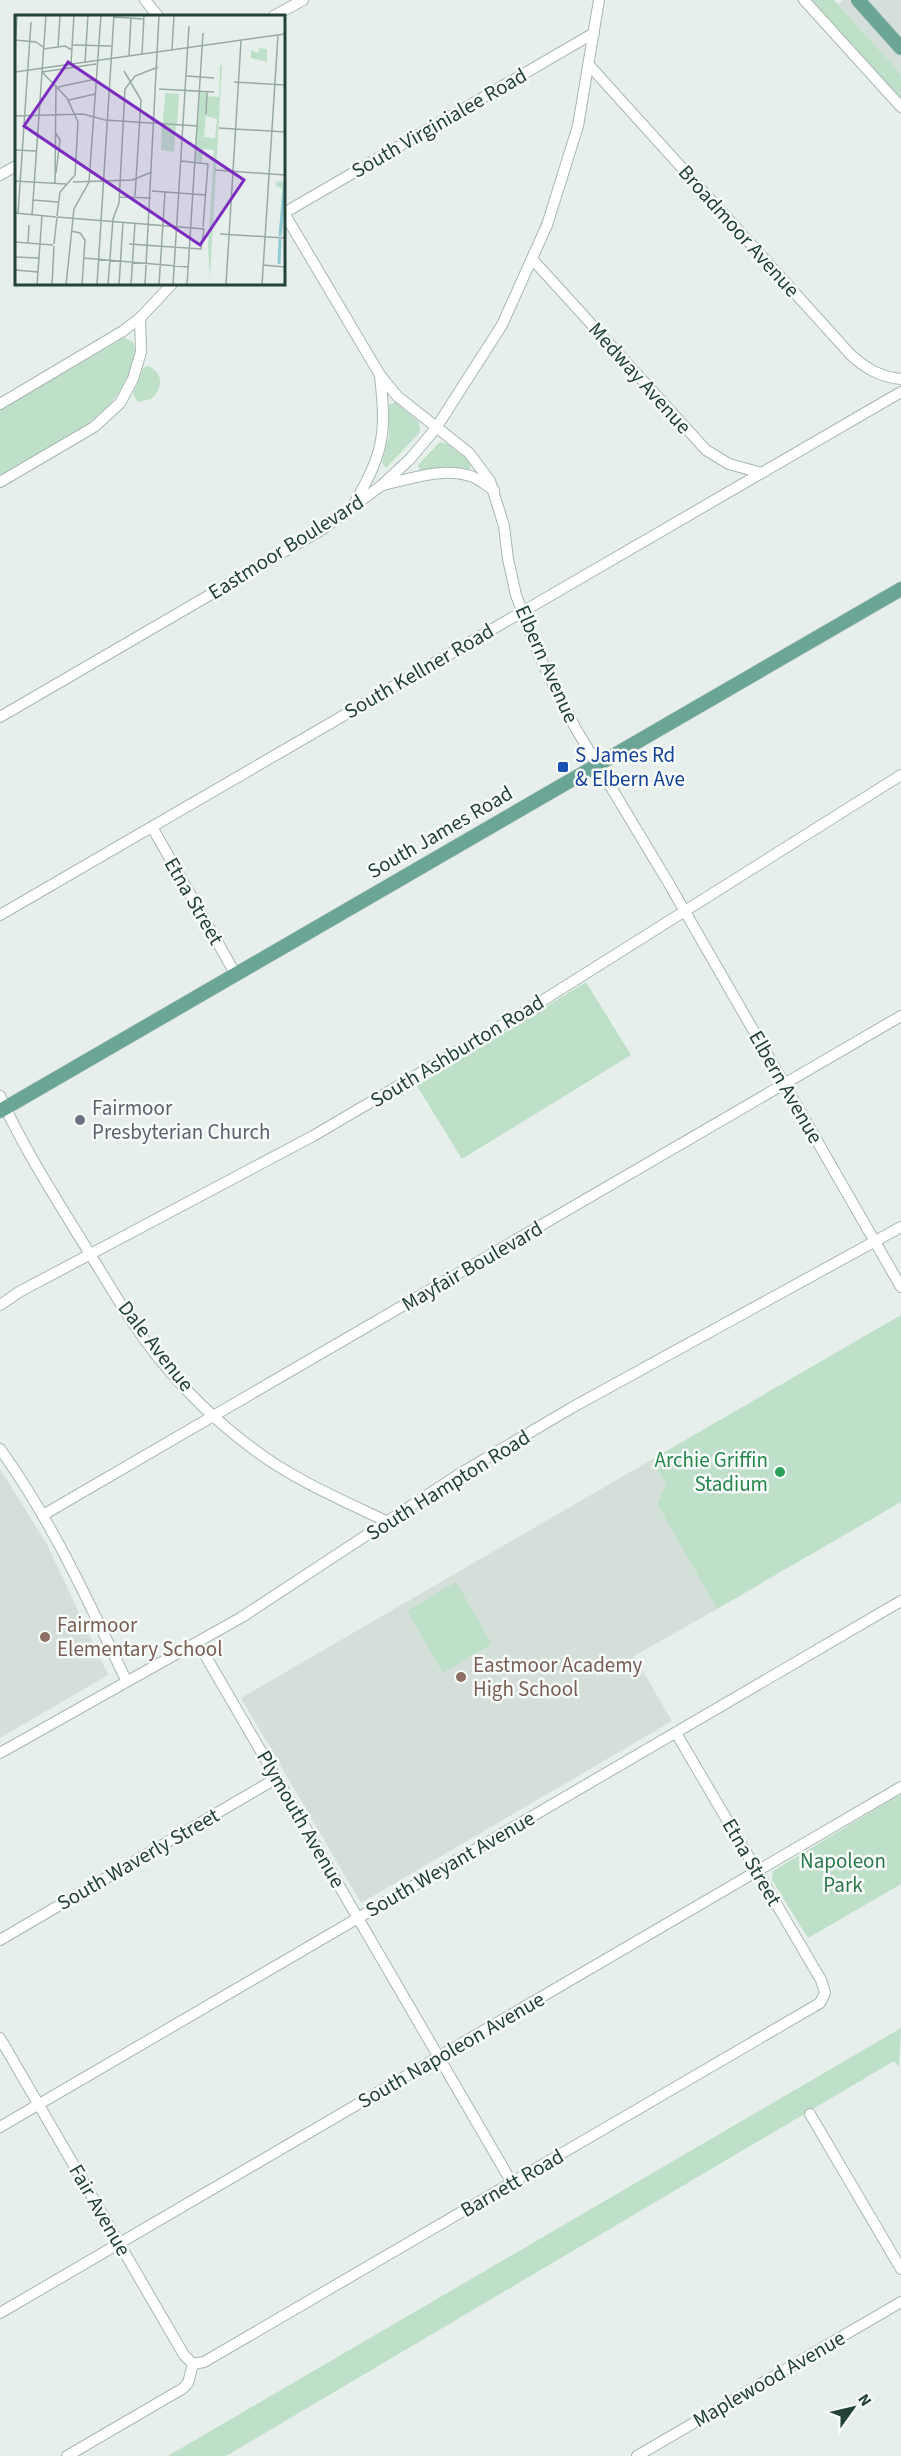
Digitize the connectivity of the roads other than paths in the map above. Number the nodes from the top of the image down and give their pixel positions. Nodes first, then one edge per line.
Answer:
1 (146, 0) edge
2 (303, 0) edge
3 (599, 0) edge
4 (804, 0) edge
5 (858, 0) edge
6 (157, 15) edge
7 (276, 15) edge
8 (594, 33) junction
9 (901, 47) edge
10 (590, 65) junction
11 (901, 107) edge
12 (15, 167) edge
13 (0, 175) edge
14 (285, 212) edge
15 (285, 215) edge
16 (533, 260) junction
17 (171, 285) edge
18 (140, 318) junction
19 (380, 375) junction
20 (901, 380) edge
21 (901, 392) edge
22 (0, 404) edge
23 (436, 428) junction
24 (762, 473) junction
25 (0, 482) edge
26 (382, 485) junction
27 (494, 490) junction
28 (351, 510) junction
29 (901, 590) edge
30 (522, 612) junction
31 (0, 717) edge
32 (598, 765) junction
33 (901, 775) edge
34 (152, 827) junction
35 (685, 912) junction
36 (0, 915) edge
37 (236, 975) junction
38 (901, 1016) edge
39 (783, 1084) junction
40 (2, 1105) edge
41 (901, 1227) edge
42 (875, 1241) junction
43 (91, 1255) junction
44 (901, 1287) edge
45 (0, 1305) edge
46 (214, 1416) junction
47 (0, 1449) edge
48 (43, 1515) junction
49 (388, 1522) junction
50 (901, 1601) edge
51 (198, 1643) junction
52 (126, 1680) junction
53 (676, 1732) junction
54 (0, 1753) edge
55 (277, 1778) junction
56 (901, 1787) edge
57 (757, 1871) junction
58 (358, 1917) junction
59 (0, 1940) edge
60 (825, 1993) joint
61 (0, 2038) edge
62 (440, 2057) junction
63 (38, 2104) junction
64 (810, 2114) dead end
65 (0, 2127) edge
66 (512, 2183) junction
67 (120, 2243) junction
68 (901, 2269) edge
69 (901, 2302) edge
70 (0, 2313) edge
71 (193, 2364) junction
72 (67, 2456) edge
73 (637, 2456) edge

1 - 6 street
2 - 7 street
3 - 8 street, Eastmoor Boulevard
4 - 11 street
5 - 9 main road
8 - 10 street, Eastmoor Boulevard
8 - 14 street, South Virginialee Road
10 - 16 street, Eastmoor Boulevard
10 - 20 street, Broadmoor Avenue
12 - 13 street
15 - 19 street, Elbern Avenue
16 - 23 street, Eastmoor Boulevard
16 - 24 street, Medway Avenue
17 - 18 street
18 - 22 street
18 - 25 street
19 - 23 street, Elbern Avenue
19 - 28 street
21 - 24 street, South Kellner Road
23 - 26 street, Eastmoor Boulevard
23 - 27 street, Elbern Avenue
24 - 30 street, South Kellner Road
26 - 27 street
26 - 28 street, Eastmoor Boulevard
27 - 30 street, Elbern Avenue
28 - 31 street, Eastmoor Boulevard
29 - 32 main road, South James Road
30 - 32 street, Elbern Avenue
30 - 34 street, South Kellner Road
32 - 35 street, Elbern Avenue
32 - 37 main road, South James Road
33 - 35 street, South Ashburton Road
34 - 36 street, South Kellner Road
34 - 37 street, Etna Street
35 - 39 street, Elbern Avenue
35 - 43 street, South Ashburton Road
37 - 40 main road, South James Road
38 - 39 street, Mayfair Boulevard
39 - 42 street, Elbern Avenue
39 - 46 street, Mayfair Boulevard
40 - 43 street, Dale Avenue
41 - 42 street, South Hampton Road
42 - 44 street, Elbern Avenue
42 - 49 street, South Hampton Road
43 - 45 street, South Ashburton Road
43 - 46 street, Dale Avenue
46 - 48 street, Mayfair Boulevard
46 - 49 street, Dale Avenue
47 - 48 street
48 - 52 street
49 - 51 street, South Hampton Road
50 - 53 street, South Weyant Avenue
51 - 52 street, South Hampton Road
51 - 55 street, Plymouth Avenue
52 - 54 street, South Hampton Road
53 - 57 street, Etna Street
53 - 58 street, South Weyant Avenue
55 - 58 street, Plymouth Avenue
55 - 59 street, South Waverly Street
56 - 57 street, South Napoleon Avenue
57 - 60 street, Etna Street
57 - 62 street, South Napoleon Avenue
58 - 62 street, Plymouth Avenue
58 - 63 street, South Weyant Avenue
60 - 66 street, Barnett Road
61 - 63 street, Fair Avenue
62 - 66 street, Plymouth Avenue
62 - 67 street, South Napoleon Avenue
63 - 65 street, South Weyant Avenue
63 - 67 street, Fair Avenue
64 - 68 street
66 - 71 street, Barnett Road
67 - 70 street, South Napoleon Avenue
67 - 71 street, Fair Avenue
69 - 73 street, Maplewood Avenue
71 - 72 street

